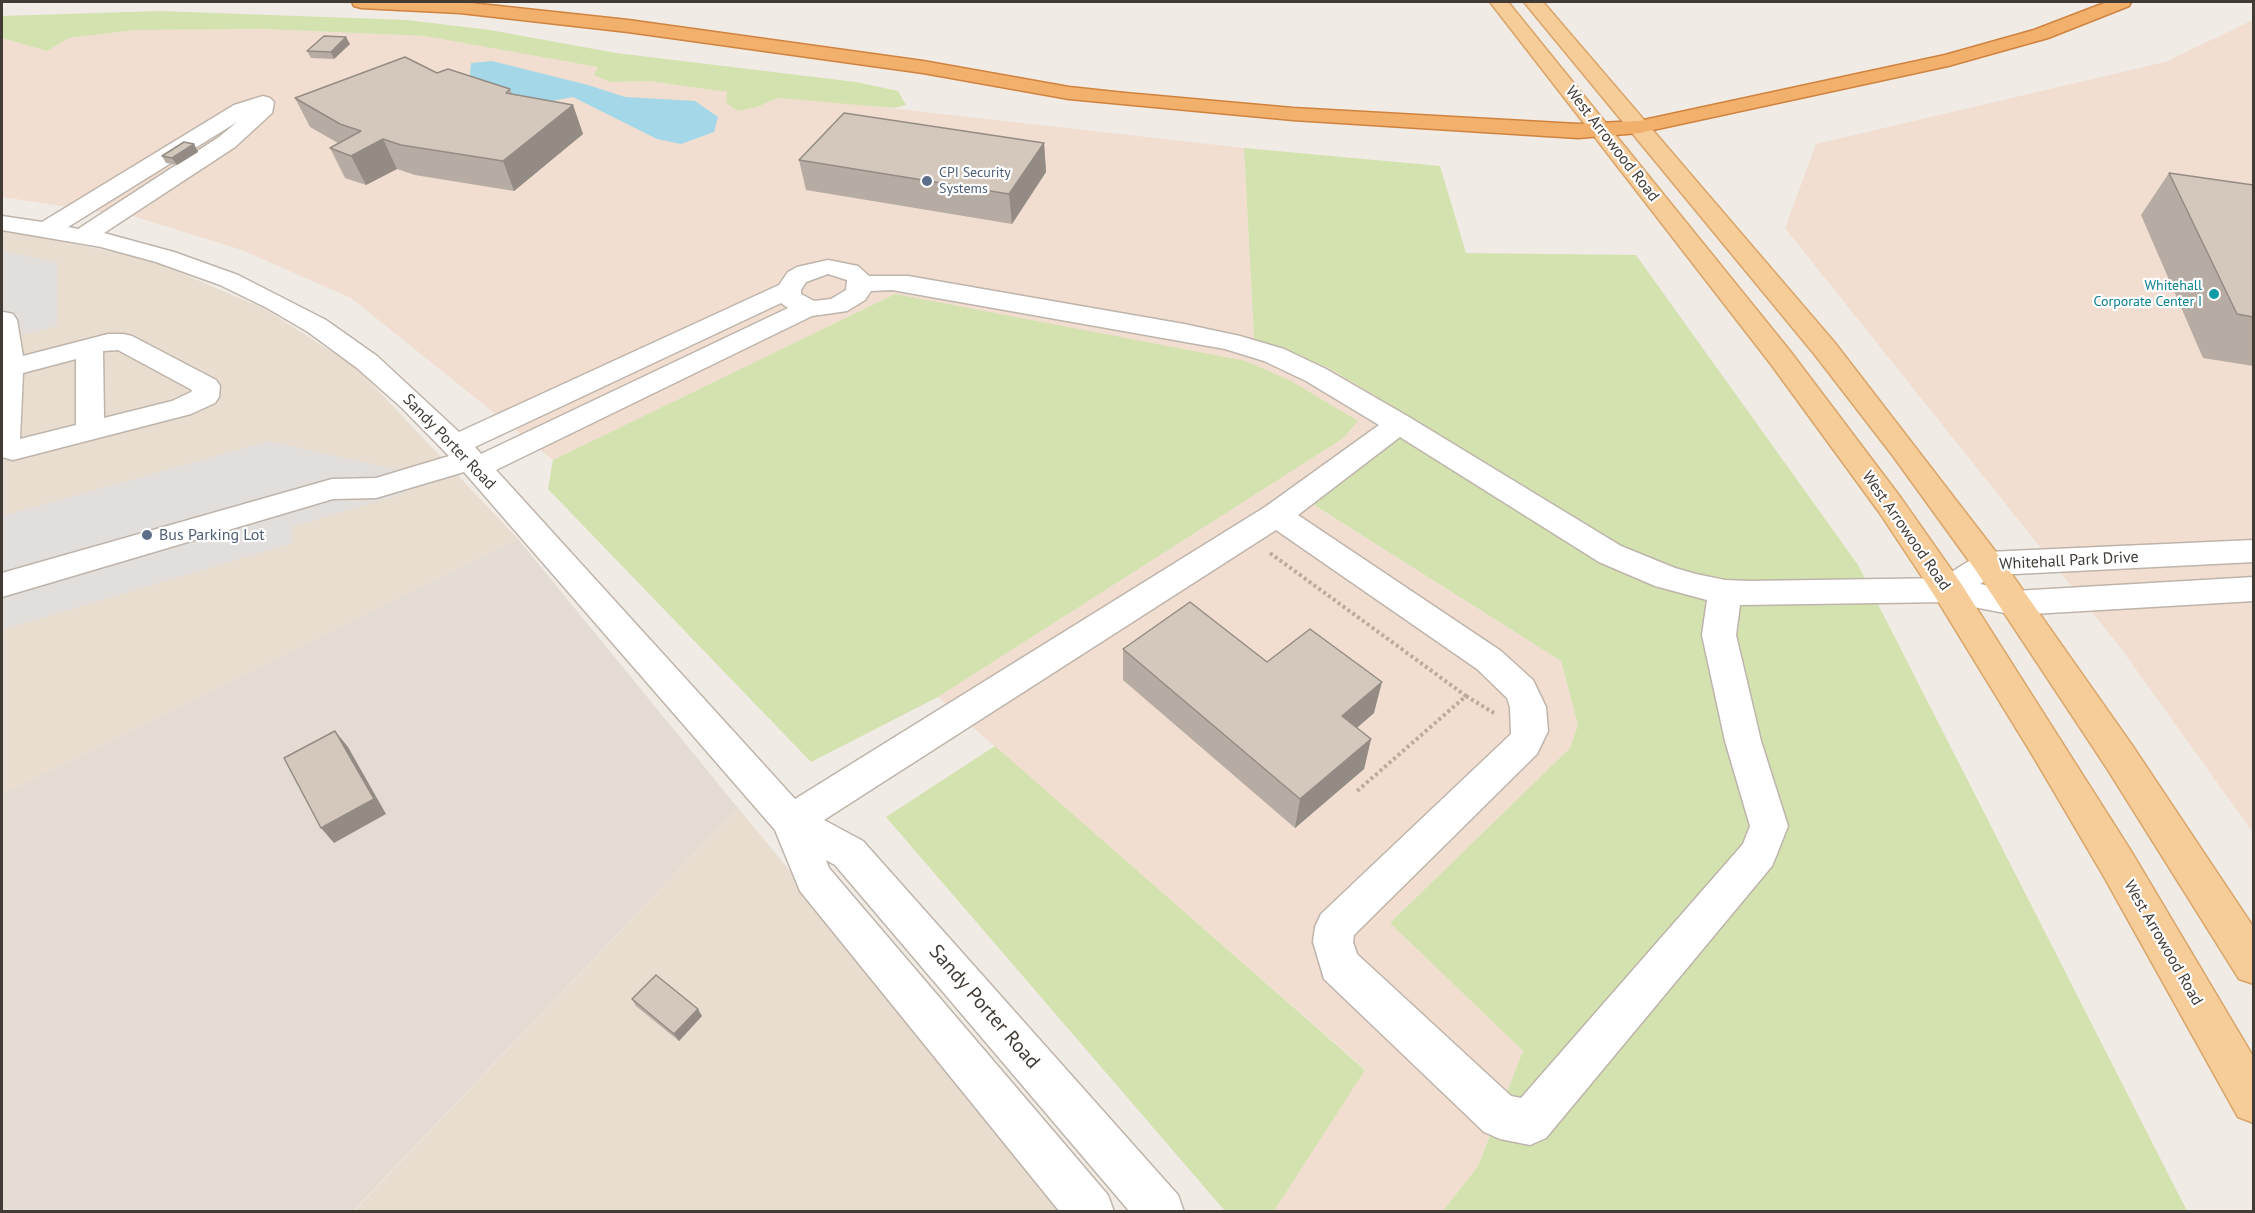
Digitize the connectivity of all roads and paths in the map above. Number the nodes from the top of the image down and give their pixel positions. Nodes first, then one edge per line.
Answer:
1 (361, 2) edge
2 (2122, 2) edge
3 (1539, 8) edge
4 (1505, 9) edge
5 (1639, 127) junction
6 (1602, 130) junction
7 (2, 223) edge
8 (48, 229) junction
9 (83, 236) junction
10 (860, 284) junction
11 (788, 290) junction
12 (810, 308) junction
13 (3, 320) dead end
14 (90, 347) junction
15 (632, 363) junction
16 (9, 368) junction
17 (654, 383) junction
18 (1399, 424) junction
19 (90, 430) junction
20 (467, 458) junction
21 (1276, 515) junction
22 (2253, 551) edge
23 (1268, 552) dead end
24 (1988, 564) junction
25 (2, 585) edge
26 (2253, 589) edge
27 (1948, 590) junction
28 (1725, 592) junction
29 (2015, 603) junction
30 (1466, 696) junction
31 (1497, 714) dead end
32 (1356, 792) dead end
33 (791, 821) junction
34 (2253, 966) edge
35 (2253, 1101) edge
36 (1091, 1212) edge
37 (1161, 1212) edge

1 - 6 highway
2 - 5 highway
3 - 5 main road, West Arrowood Road
4 - 6 main road, West Arrowood Road
5 - 6 highway
5 - 24 main road, West Arrowood Road
6 - 27 main road, West Arrowood Road
7 - 8 street, Sandy Porter Road
8 - 9 street, Sandy Porter Road
8 - 9 street
9 - 20 street, Sandy Porter Road
10 - 11 street
10 - 12 street
10 - 18 street
11 - 12 street
11 - 15 street
12 - 17 street
13 - 16 street
14 - 16 street
14 - 19 street
14 - 19 street
15 - 17 street
15 - 20 street
16 - 19 street
17 - 20 street
18 - 21 street
18 - 28 street
20 - 25 street
20 - 33 street, Sandy Porter Road
21 - 28 street
21 - 33 street
22 - 24 street, Whitehall Park Drive
23 - 30 path
24 - 27 street, Whitehall Park Drive
24 - 29 main road, West Arrowood Road
26 - 29 street
27 - 28 street
27 - 29 street
27 - 35 main road, West Arrowood Road
29 - 34 main road, West Arrowood Road
30 - 31 path
30 - 32 path
33 - 36 street, Sandy Porter Road
33 - 37 street, Sandy Porter Road

